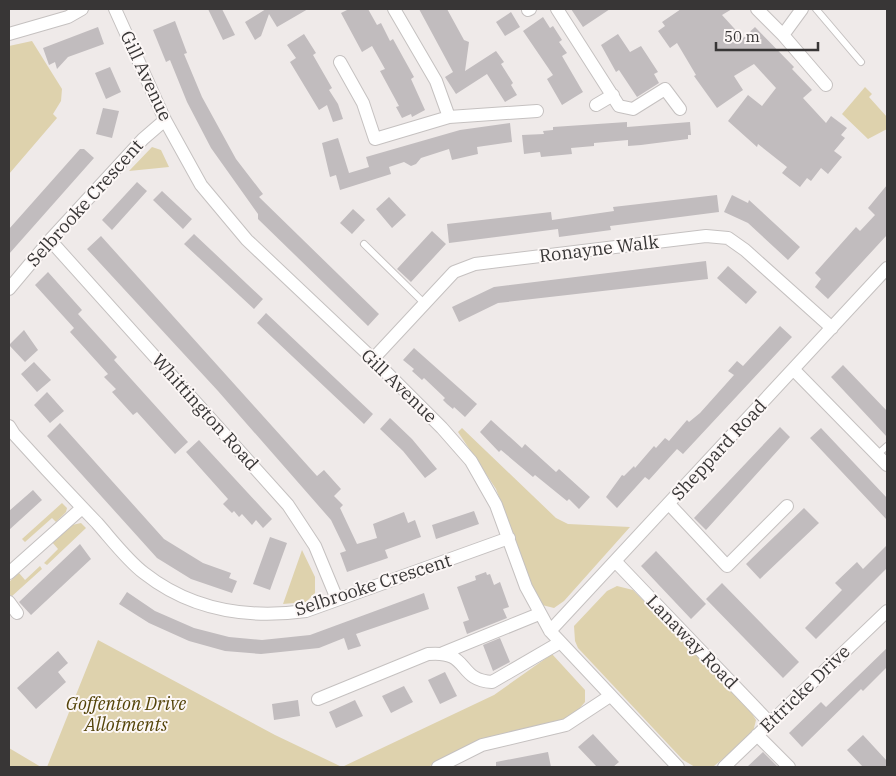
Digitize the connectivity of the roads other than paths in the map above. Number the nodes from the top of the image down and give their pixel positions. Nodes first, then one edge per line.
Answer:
1 (82, 9) edge
2 (115, 9) edge
3 (394, 9) edge
4 (557, 9) edge
5 (757, 9) edge
6 (802, 9) edge
7 (816, 9) edge
8 (9, 34) edge
9 (783, 35) junction
10 (340, 62) dead end
11 (861, 62) dead end
12 (826, 86) dead end
13 (613, 96) junction
14 (596, 105) dead end
15 (680, 109) dead end
16 (537, 111) dead end
17 (449, 117) junction
18 (165, 120) junction
19 (50, 240) junction
20 (364, 244) dead end
21 (887, 268) edge
22 (9, 288) edge
23 (424, 303) junction
24 (832, 328) junction
25 (373, 359) junction
26 (794, 370) junction
27 (9, 426) edge
28 (882, 450) edge
29 (887, 465) edge
30 (669, 504) junction
31 (787, 506) dead end
32 (82, 508) junction
33 (509, 538) junction
34 (615, 561) junction
35 (9, 573) edge
36 (337, 599) junction
37 (9, 602) edge
38 (887, 611) edge
39 (17, 613) dead end
40 (539, 614) junction
41 (550, 631) junction
42 (559, 643) junction
43 (443, 653) junction
44 (610, 696) junction
45 (318, 699) dead end
46 (770, 723) junction
47 (757, 734) junction
48 (438, 767) edge
49 (678, 767) edge
50 (724, 767) edge
51 (789, 767) edge

1 - 8 street
2 - 18 street, Gill Avenue
3 - 17 street
4 - 13 street
5 - 9 street
6 - 9 street
7 - 11 lane
9 - 12 street
10 - 17 street
13 - 14 street
13 - 15 street
16 - 17 street
18 - 19 street, Selbrooke Crescent
18 - 25 street, Gill Avenue
19 - 22 street, Selbrooke Crescent
19 - 36 street, Whittington Road
20 - 23 lane
21 - 24 street, Sheppard Road
23 - 24 street, Ronayne Walk
23 - 25 street, Ronayne Walk
24 - 26 street, Sheppard Road
25 - 33 street, Gill Avenue
26 - 28 street
26 - 30 street, Sheppard Road
27 - 32 street, Selbrooke Crescent
28 - 29 street
30 - 31 street
30 - 34 street, Sheppard Road
32 - 35 street
32 - 36 street, Selbrooke Crescent
33 - 36 street, Selbrooke Crescent
33 - 40 street, Gill Avenue
34 - 41 street, Sheppard Road
34 - 46 street, Lanaway Road
37 - 39 street
38 - 46 street, Ettricke Drive
40 - 41 street, Gill Avenue
40 - 43 street
41 - 42 street, Gill Avenue
42 - 43 street
42 - 44 street, Gill Avenue
43 - 45 street
44 - 48 street
44 - 49 street, Gill Avenue
46 - 47 street, Ettricke Drive
47 - 50 street, Ettricke Drive
47 - 51 street

